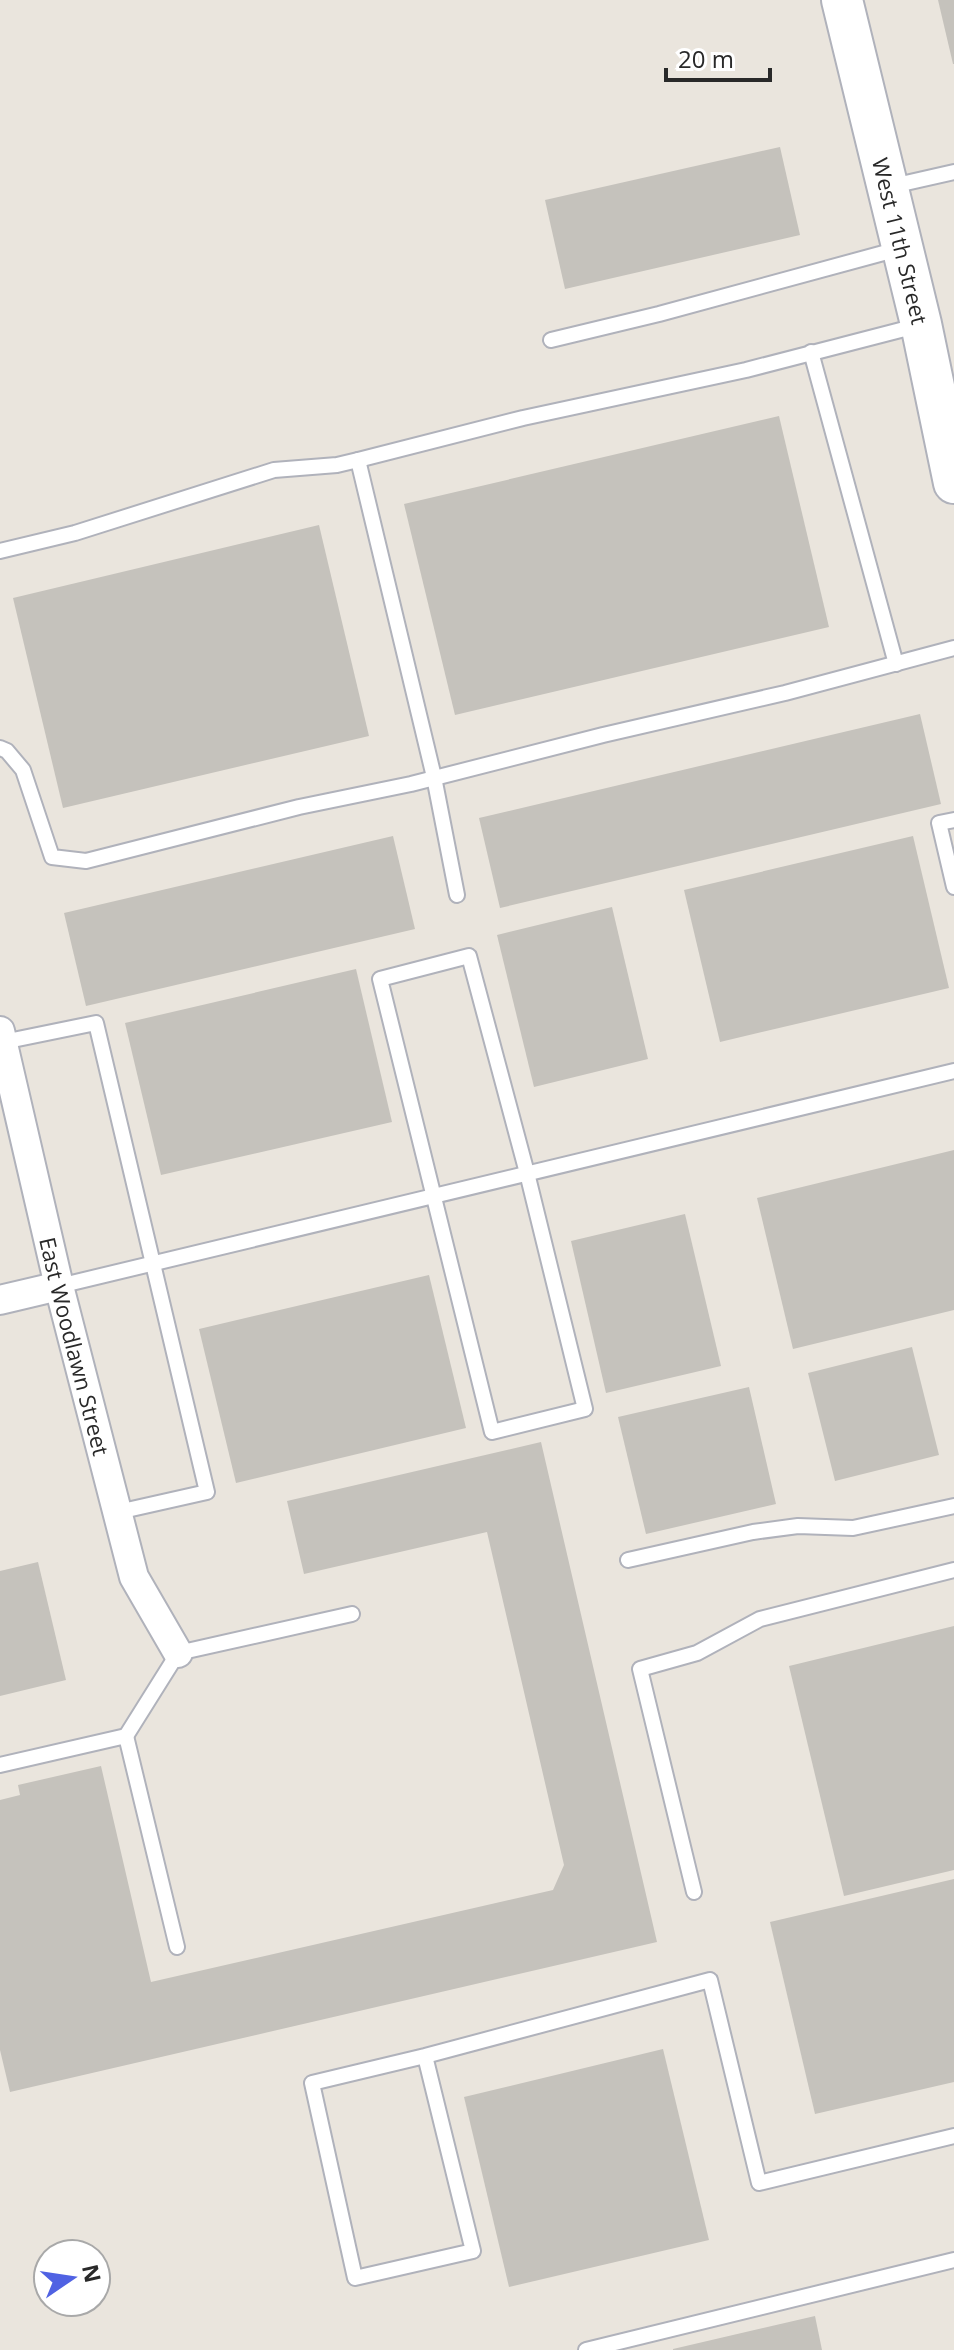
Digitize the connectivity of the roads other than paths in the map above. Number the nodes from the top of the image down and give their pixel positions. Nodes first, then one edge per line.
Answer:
1 (842, 0) edge
2 (954, 172) edge
3 (887, 188) junction
4 (902, 248) junction
5 (921, 324) junction
6 (551, 340) dead end
7 (811, 352) junction
8 (358, 460) junction
9 (952, 462) edge
10 (0, 551) edge
11 (954, 648) edge
12 (896, 664) junction
13 (0, 748) edge
14 (434, 777) junction
15 (954, 820) edge
16 (954, 887) edge
17 (457, 895) dead end
18 (1, 1037) edge
19 (954, 1071) edge
20 (6, 1082) edge
21 (527, 1173) junction
22 (434, 1196) junction
23 (154, 1263) junction
24 (59, 1286) junction
25 (0, 1300) edge
26 (954, 1506) edge
27 (118, 1512) junction
28 (628, 1560) dead end
29 (954, 1570) edge
30 (352, 1614) dead end
31 (178, 1653) junction
32 (126, 1736) junction
33 (0, 1765) edge
34 (694, 1892) dead end
35 (177, 1947) dead end
36 (425, 2056) junction
37 (954, 2136) edge
38 (954, 2260) edge
39 (586, 2350) edge

1 - 3 street, West 11th Street
2 - 3 lane
3 - 4 street, West 11th Street
4 - 5 street, West 11th Street
4 - 6 lane
5 - 7 lane
5 - 9 street, West 11th Street
7 - 8 lane
7 - 12 lane
8 - 10 lane
8 - 14 lane
11 - 12 lane
12 - 14 lane
13 - 14 lane
14 - 17 lane
15 - 16 lane
18 - 20 street, East Woodlawn Street
18 - 23 lane
19 - 21 lane
20 - 24 street, East Woodlawn Street
21 - 22 lane
21 - 22 lane
21 - 22 lane
22 - 23 lane
23 - 24 lane
23 - 27 lane
24 - 25 street
24 - 27 street, East Woodlawn Street
26 - 28 lane
27 - 31 street, East Woodlawn Street
29 - 34 lane
30 - 31 lane
31 - 32 lane
32 - 33 lane
32 - 35 lane
36 - 36 lane
36 - 37 lane
38 - 39 lane

